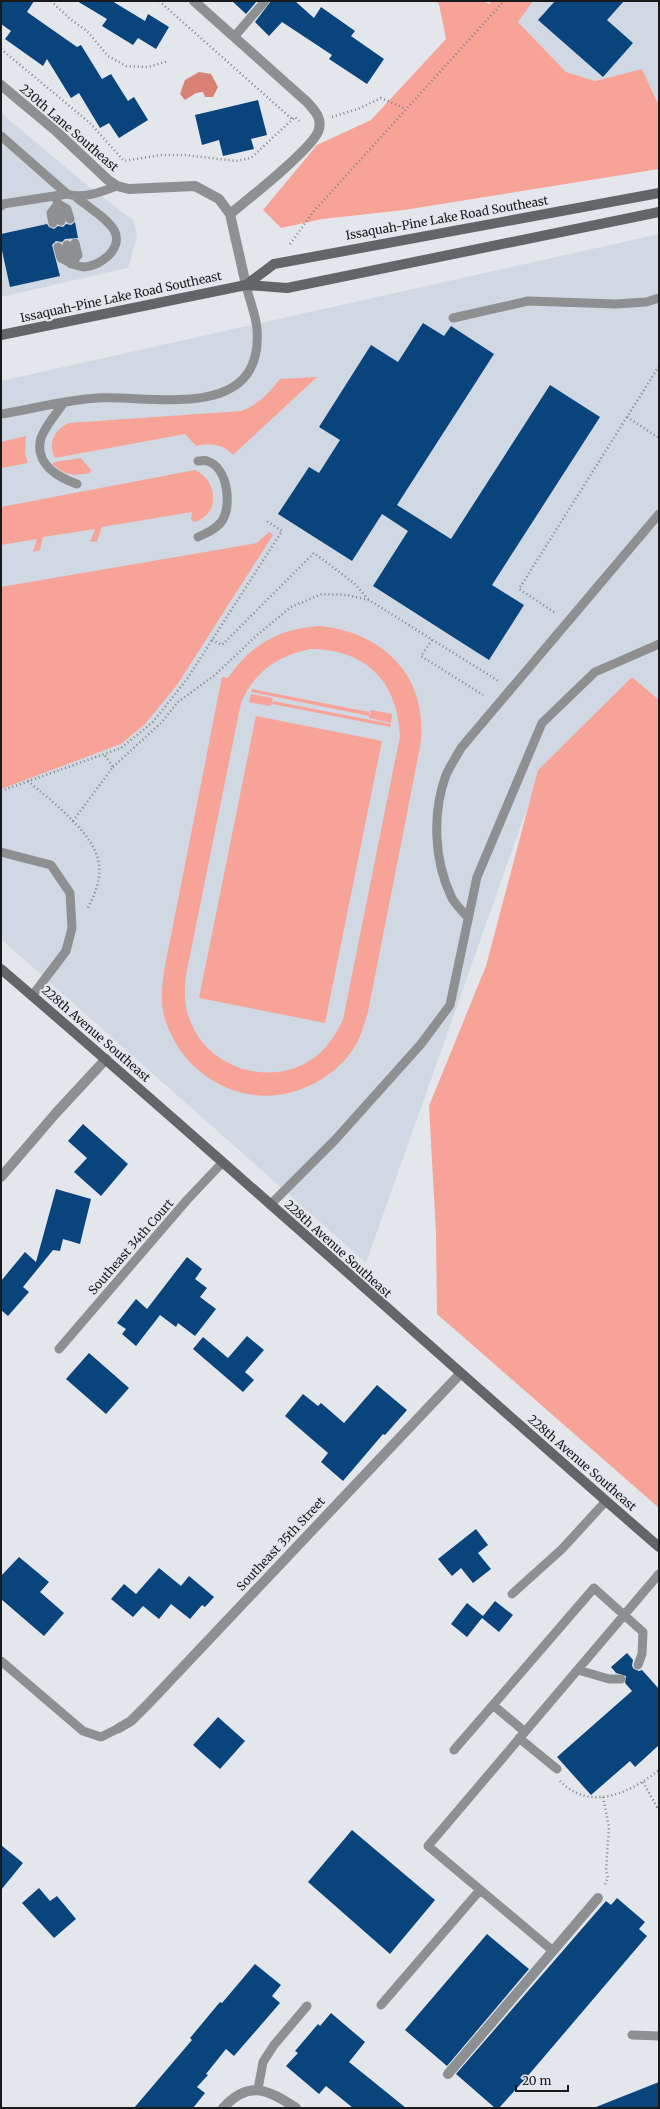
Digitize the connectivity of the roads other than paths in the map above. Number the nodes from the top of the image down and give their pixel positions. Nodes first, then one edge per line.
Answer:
1 (194, 1) edge
2 (265, 1) edge
3 (234, 37) junction
4 (1, 85) edge
5 (1, 136) edge
6 (117, 186) junction
7 (659, 193) edge
8 (67, 194) junction
9 (76, 197) junction
10 (57, 200) junction
11 (2, 204) edge
12 (659, 212) edge
13 (230, 214) junction
14 (71, 264) junction
15 (246, 285) junction
16 (659, 298) edge
17 (453, 318) dead end
18 (1, 335) edge
19 (63, 404) junction
20 (1, 414) edge
21 (198, 461) dead end
22 (77, 484) dead end
23 (659, 514) edge
24 (198, 536) dead end
25 (659, 644) edge
26 (1, 852) edge
27 (468, 918) junction
28 (1, 970) edge
29 (32, 996) junction
30 (106, 1059) junction
31 (222, 1163) junction
32 (1, 1177) edge
33 (270, 1205) junction
34 (59, 1349) dead end
35 (460, 1374) junction
36 (606, 1501) junction
37 (659, 1548) edge
38 (659, 1574) edge
39 (512, 1594) dead end
40 (625, 1615) junction
41 (1, 1661) edge
42 (638, 1665) dead end
43 (578, 1670) junction
44 (621, 1678) dead end
45 (493, 1705) junction
46 (119, 1728) joint
47 (522, 1734) junction
48 (454, 1750) dead end
49 (557, 1769) road end
50 (480, 1890) junction
51 (598, 1898) road end
52 (553, 1952) junction
53 (381, 2005) dead end
54 (307, 2006) dead end
55 (632, 2035) dead end
56 (659, 2036) edge
57 (448, 2074) dead end
58 (258, 2089) junction
59 (223, 2108) edge
60 (296, 2108) edge

1 - 3 street
2 - 3 lane
3 - 13 street
4 - 6 street, 230th Lane Southeast
5 - 8 lane
6 - 9 lane
6 - 13 street, 230th Lane Southeast
7 - 15 main road, Issaquah-Pine Lake Road Southeast
8 - 9 lane
8 - 10 lane
9 - 14 lane
10 - 10 lane
10 - 11 lane
12 - 15 main road, Issaquah-Pine Lake Road Southeast
13 - 15 street, 230th Lane Southeast
14 - 14 lane
15 - 18 main road, Issaquah-Pine Lake Road Southeast
15 - 19 lane
16 - 17 lane
19 - 20 lane
19 - 22 lane
21 - 24 lane
23 - 27 lane
25 - 27 lane
26 - 29 lane
27 - 33 lane
28 - 29 main road, 228th Avenue Southeast
29 - 30 main road, 228th Avenue Southeast
30 - 31 main road, 228th Avenue Southeast
30 - 32 street
31 - 33 main road, 228th Avenue Southeast
31 - 34 lane, Southeast 34th Court
33 - 35 main road, 228th Avenue Southeast
35 - 36 main road, 228th Avenue Southeast
35 - 46 street, Southeast 35th Street
36 - 37 main road, 228th Avenue Southeast
36 - 39 lane
38 - 40 lane
40 - 42 lane
40 - 43 lane
40 - 45 lane
41 - 46 lane
43 - 44 lane
43 - 47 lane
45 - 47 lane
45 - 48 lane
47 - 49 lane
47 - 50 lane
50 - 52 lane
50 - 53 lane
51 - 52 street
52 - 57 street
54 - 58 lane
55 - 56 lane
58 - 59 street
58 - 60 street

